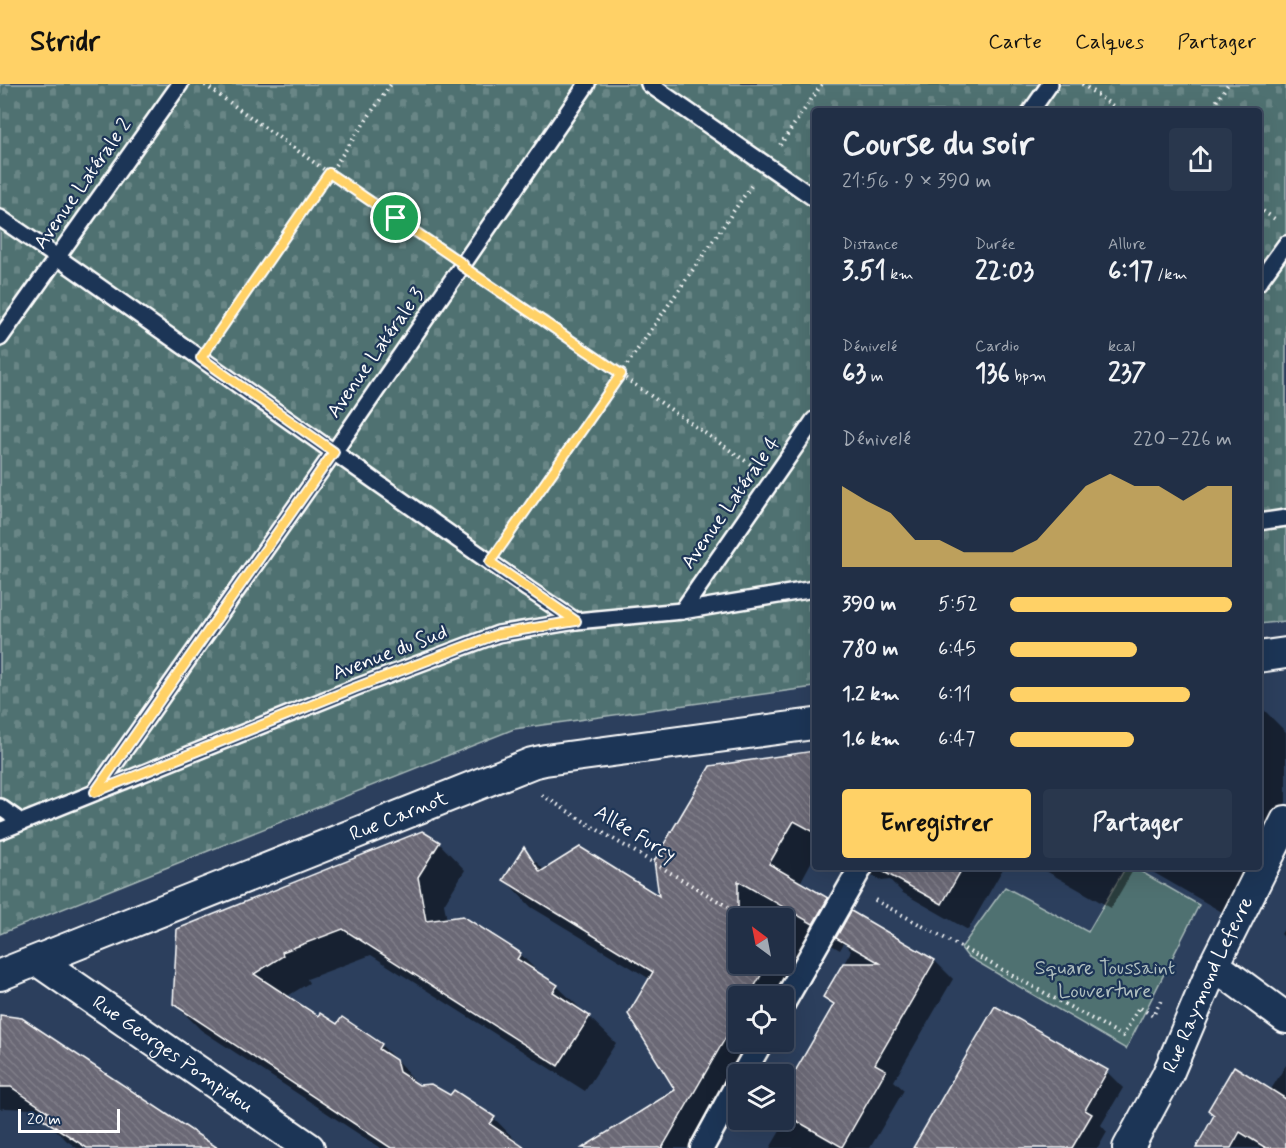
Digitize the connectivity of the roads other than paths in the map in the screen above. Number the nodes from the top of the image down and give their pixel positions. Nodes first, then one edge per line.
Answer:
1 (180, 84) edge
2 (587, 84) edge
3 (649, 84) edge
4 (1050, 84) edge
5 (1033, 108) edge
6 (812, 197) edge
7 (0, 218) edge
8 (1286, 244) edge
9 (57, 256) junction
10 (1262, 277) edge
11 (0, 338) edge
12 (812, 423) edge
13 (334, 452) junction
14 (1286, 518) edge
15 (1262, 521) edge
16 (812, 590) edge
17 (682, 610) junction
18 (576, 621) junction
19 (1286, 653) edge
20 (1262, 656) edge
21 (812, 724) edge
22 (95, 792) junction
23 (0, 807) edge
24 (1286, 820) edge
25 (21, 822) junction
26 (0, 831) edge
27 (1262, 868) edge
28 (1261, 870) edge
29 (856, 877) edge
30 (38, 961) junction
31 (1214, 965) junction
32 (0, 975) edge
33 (793, 986) edge
34 (1286, 1018) edge
35 (728, 1100) edge
36 (309, 1148) edge
37 (702, 1148) edge
38 (1128, 1148) edge

1 - 9 lane, Avenue Latérale 2
2 - 13 lane, Avenue Latérale 3
3 - 6 lane
4 - 5 lane
7 - 9 lane
8 - 10 lane
9 - 11 lane, Avenue Latérale 2
9 - 13 lane
12 - 17 lane, Avenue Latérale 4
13 - 18 lane
13 - 22 lane, Avenue Latérale 3
14 - 15 lane
16 - 17 lane, Avenue du Sud
17 - 18 lane, Avenue du Sud
18 - 22 lane, Avenue du Sud
19 - 20 street
21 - 30 street, Rue Carnot
22 - 25 lane, Avenue du Sud
23 - 25 lane
24 - 27 street, Rue Raymond Lefevre
25 - 26 lane, Avenue du Sud
28 - 31 street, Rue Raymond Lefevre
29 - 33 street
30 - 32 street, Rue Carnot
30 - 36 street, Rue Georges Pompidou
31 - 34 street
31 - 38 street, Rue Raymond Lefevre
35 - 37 street

